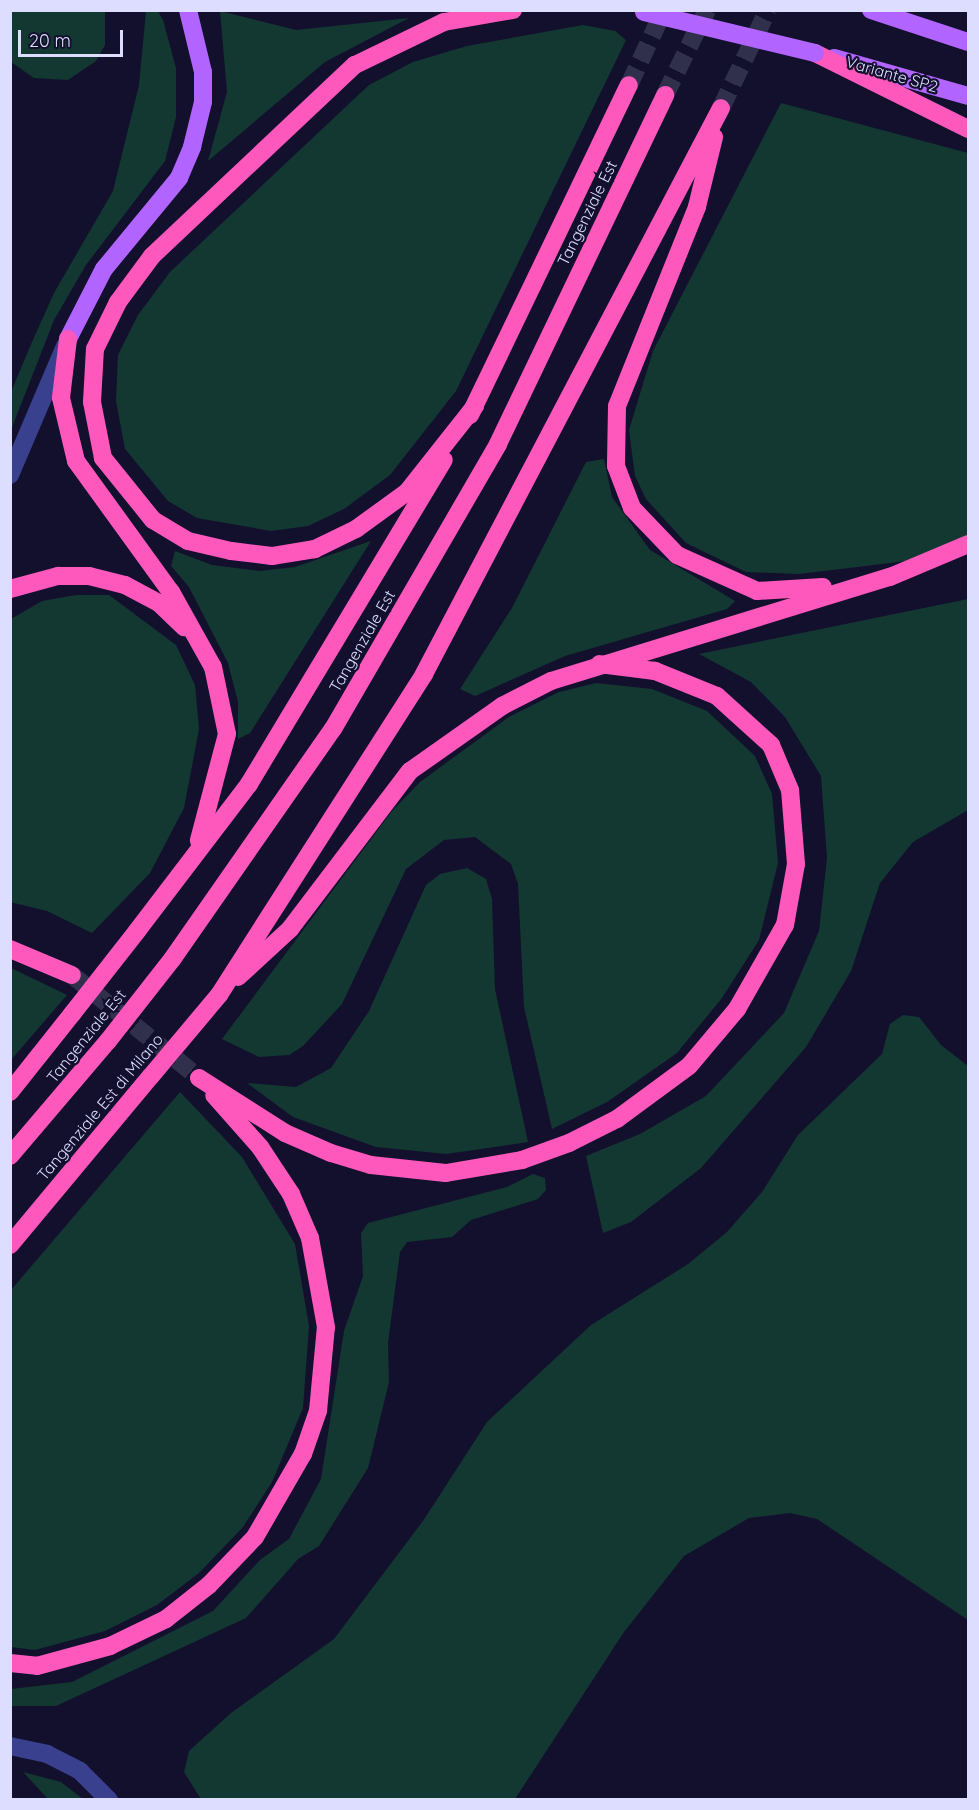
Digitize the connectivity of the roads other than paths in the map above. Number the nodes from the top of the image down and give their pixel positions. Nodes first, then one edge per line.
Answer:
1 (188, 10) edge
2 (513, 10) edge
3 (871, 10) edge
4 (642, 11) edge
5 (969, 42) edge
6 (815, 52) junction
7 (629, 85) tunnel mouth
8 (666, 95) tunnel mouth
9 (969, 96) edge
10 (969, 129) edge
11 (68, 339) junction
12 (475, 406) junction
13 (10, 474) edge
14 (969, 544) edge
15 (890, 577) junction
16 (10, 589) edge
17 (599, 664) junction
18 (213, 667) junction
19 (196, 851) junction
20 (10, 949) edge
21 (72, 975) tunnel mouth
22 (219, 994) junction
23 (10, 1092) edge
24 (10, 1155) edge
25 (10, 1245) edge
26 (10, 1663) edge
27 (10, 1746) edge
28 (109, 1800) edge

1 - 11 main road
2 - 12 highway
3 - 5 main road
4 - 6 main road, Variante SP2, bridge
6 - 9 main road, Variante SP2
6 - 10 highway
7 - 12 highway
8 - 24 highway, Tangenziale Est, bridge
11 - 13 street
11 - 18 highway
12 - 19 highway
14 - 15 highway
15 - 17 highway
15 - 22 highway
16 - 18 highway
17 - 22 highway
17 - 26 highway
18 - 19 highway
19 - 23 highway, bridge
20 - 21 highway
22 - 25 highway, Tangenziale Est di Milano, bridge
27 - 28 street

